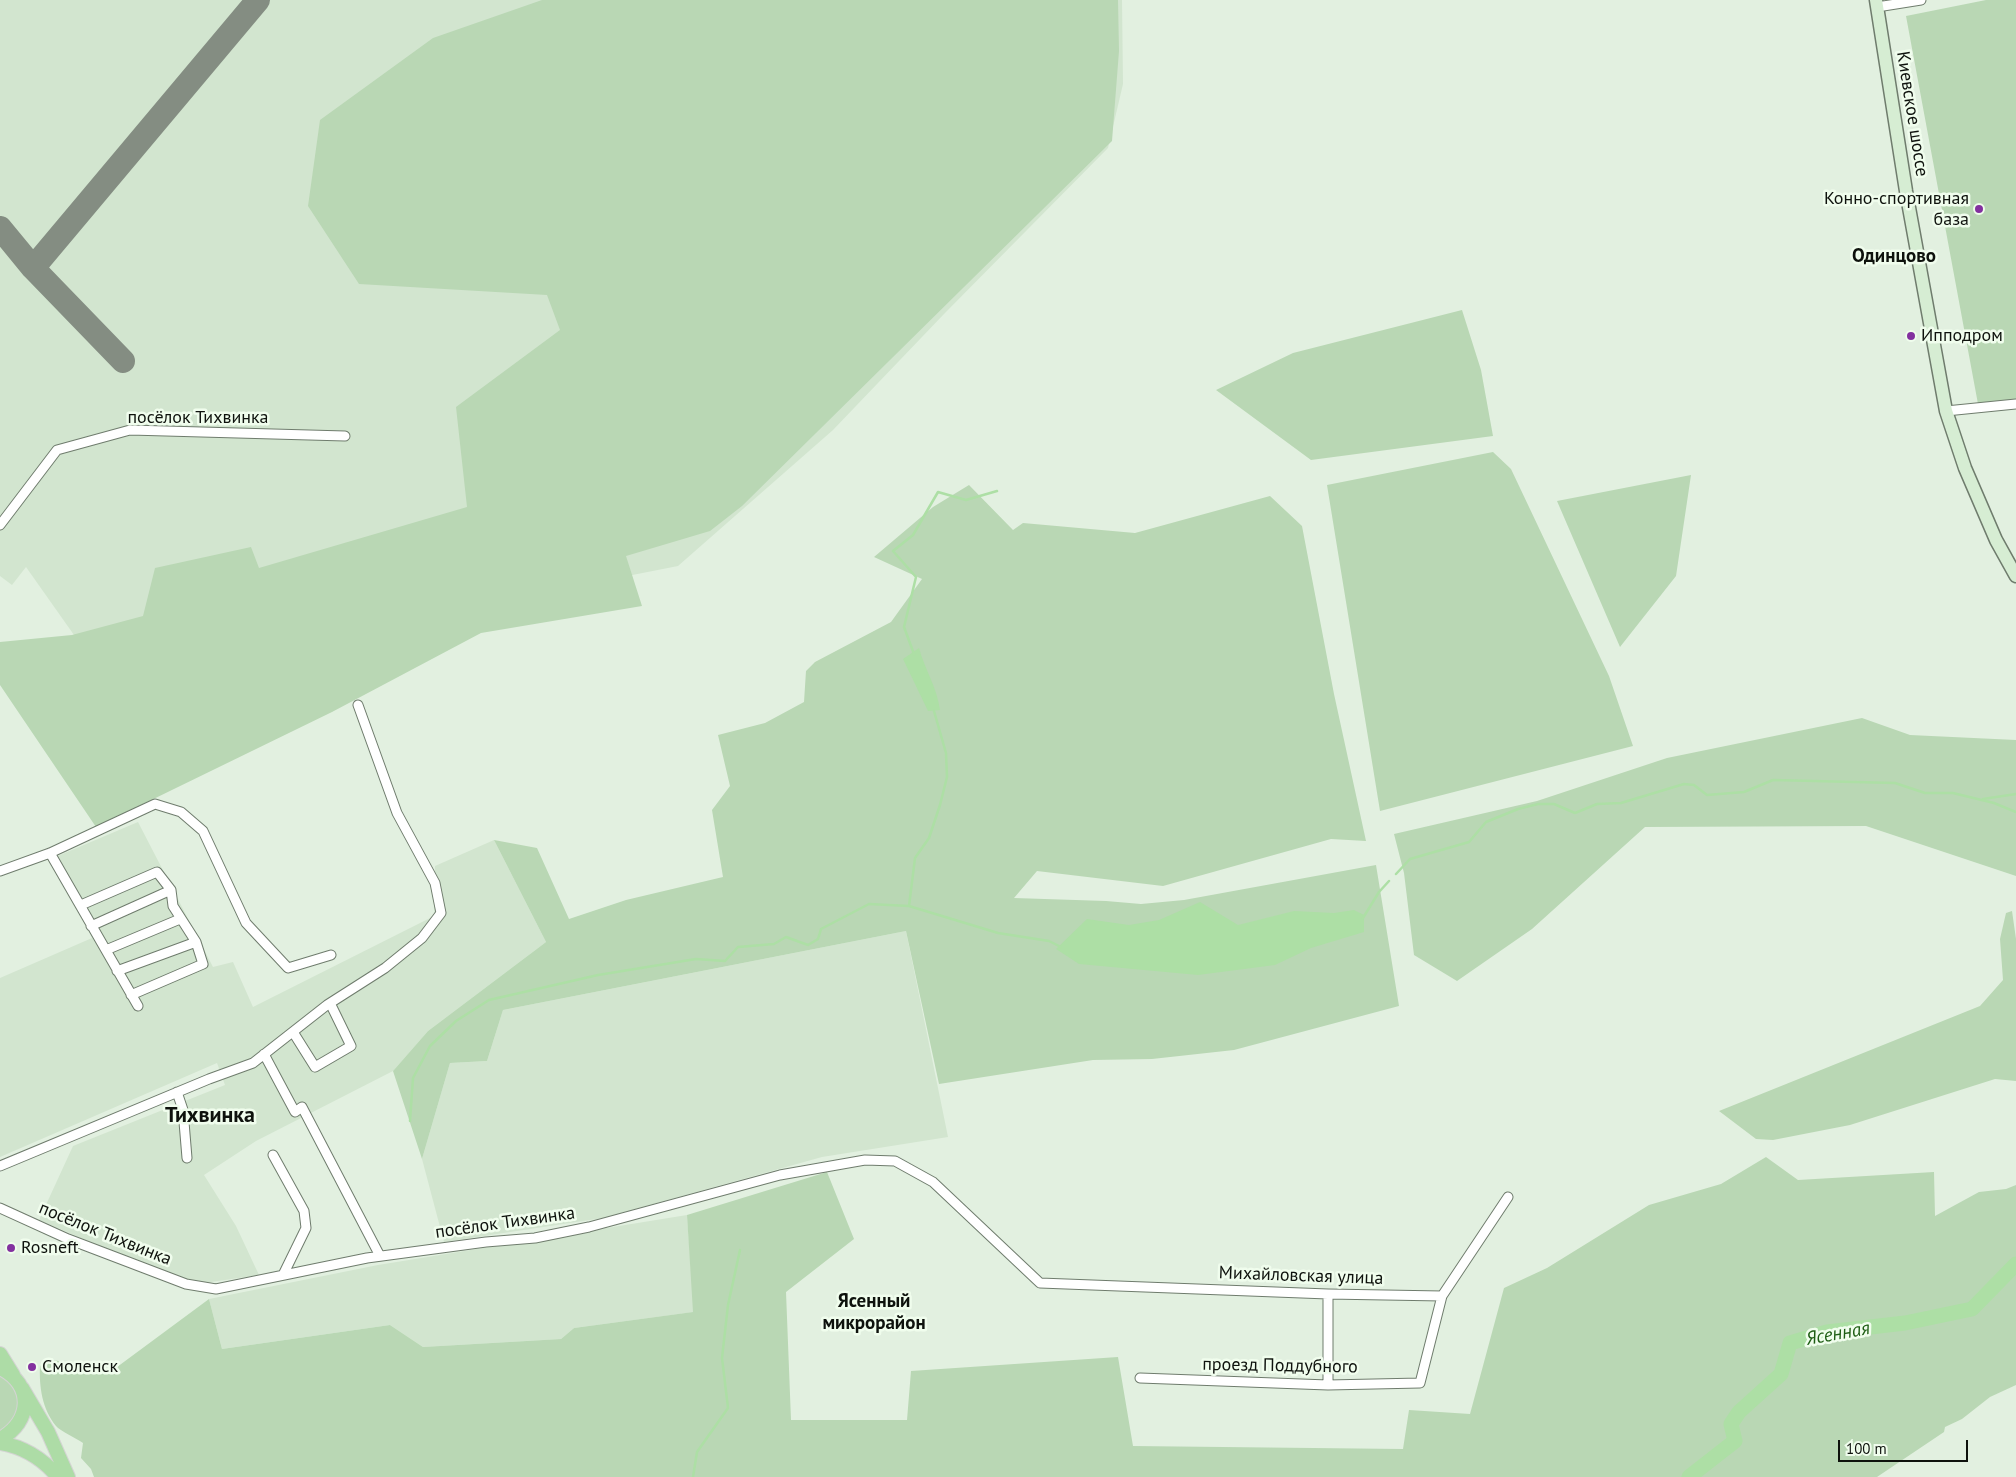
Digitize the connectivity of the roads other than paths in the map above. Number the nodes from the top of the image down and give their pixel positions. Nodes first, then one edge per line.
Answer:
1 (1921, 0) edge
2 (1876, 4) edge
3 (2016, 404) edge
4 (1946, 411) junction
5 (344, 436) dead end
6 (0, 524) edge
7 (2016, 576) edge
8 (358, 706) dead end
9 (50, 853) junction
10 (0, 872) edge
11 (171, 890) junction
12 (82, 905) junction
13 (180, 919) junction
14 (91, 926) junction
15 (196, 942) junction
16 (106, 950) junction
17 (331, 955) dead end
18 (117, 971) junction
19 (131, 995) junction
20 (330, 1003) junction
21 (138, 1006) dead end
22 (293, 1032) junction
23 (264, 1054) junction
24 (177, 1092) junction
25 (273, 1155) dead end
26 (187, 1158) dead end
27 (0, 1166) edge
28 (1508, 1197) dead end
29 (0, 1208) edge
30 (380, 1256) junction
31 (283, 1275) junction
32 (1040, 1283) joint
33 (1328, 1294) junction
34 (1442, 1296) junction
35 (0, 1354) edge
36 (0, 1368) edge
37 (1140, 1378) dead end
38 (19, 1384) junction
39 (1328, 1385) junction
40 (0, 1439) edge
41 (0, 1442) edge
42 (58, 1477) edge
43 (68, 1477) edge

1 - 2 street
2 - 4 main road, Киевское шоссе
3 - 4 street
4 - 7 main road, Киевское шоссе
5 - 6 street, посёлок Тихвинка
8 - 20 street
9 - 10 street
9 - 12 street
9 - 17 street
11 - 12 street
11 - 13 street
11 - 14 street
12 - 14 street
13 - 15 street
13 - 16 street
14 - 16 street
15 - 18 street
15 - 19 street
16 - 18 street
18 - 19 street
19 - 21 street
20 - 22 street
20 - 22 street
22 - 23 street
23 - 24 street
23 - 30 street
24 - 26 street
24 - 27 street
25 - 31 street
28 - 34 street
29 - 31 street, посёлок Тихвинка
30 - 31 street, посёлок Тихвинка
30 - 32 street, посёлок Тихвинка
32 - 33 street, Михайловская улица
33 - 34 street, Михайловская улица
33 - 39 street
34 - 39 street, проезд Поддубного
35 - 38 main road
36 - 38 main road
37 - 39 street, проезд Поддубного
38 - 40 main road
38 - 43 main road
41 - 42 main road

